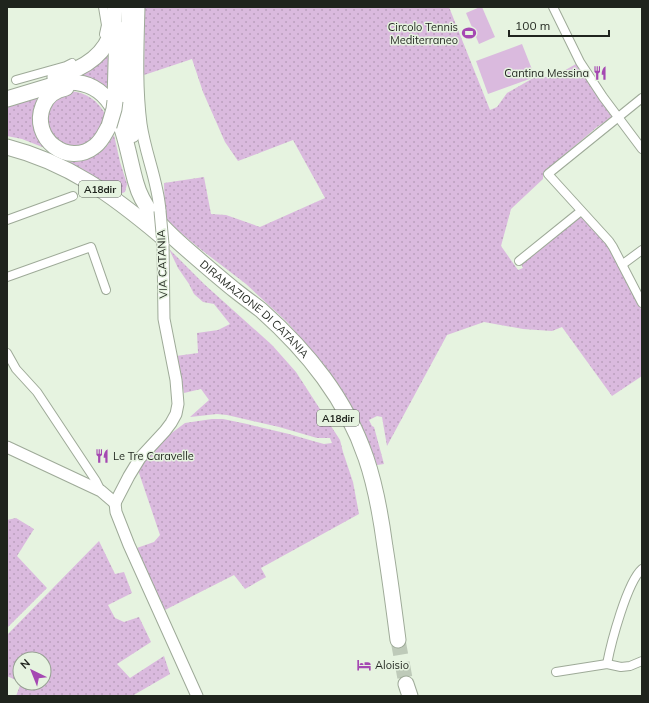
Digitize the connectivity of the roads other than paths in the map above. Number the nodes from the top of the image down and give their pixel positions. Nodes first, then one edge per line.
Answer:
1 (103, 7) edge
2 (116, 7) edge
3 (121, 7) edge
4 (130, 7) edge
5 (139, 7) edge
6 (553, 7) edge
7 (16, 80) dead end
8 (7, 92) edge
9 (642, 98) edge
10 (7, 99) edge
11 (117, 104) junction
12 (618, 118) junction
13 (112, 127) junction
14 (7, 140) edge
15 (7, 147) edge
16 (642, 149) edge
17 (73, 196) dead end
18 (581, 211) junction
19 (7, 220) edge
20 (642, 250) edge
21 (181, 252) junction
22 (519, 261) dead end
23 (623, 264) junction
24 (7, 277) edge
25 (106, 290) dead end
26 (642, 303) edge
27 (260, 310) junction
28 (7, 353) edge
29 (7, 447) edge
30 (101, 491) junction
31 (115, 503) junction
32 (642, 569) edge
33 (642, 662) edge
34 (607, 664) junction
35 (556, 672) dead end
36 (197, 696) edge

1 - 7 street
2 - 8 highway
2 - 11 highway
3 - 11 highway
4 - 27 highway
5 - 31 main road, VIA CATANIA, bridge
6 - 12 street
9 - 12 street
10 - 27 highway, DIRAMAZIONE DI CATANIA / A18dir
11 - 13 highway, bridge
12 - 16 street
12 - 18 street
13 - 14 highway
13 - 21 highway
15 - 21 highway, DIRAMAZIONE DI CATANIA / A18dir
17 - 19 street
18 - 22 street
18 - 23 street
20 - 23 street
21 - 27 highway, DIRAMAZIONE DI CATANIA / A18dir
23 - 26 street
24 - 25 street
28 - 30 street
29 - 30 main road
30 - 31 main road
31 - 36 main road
32 - 34 street
33 - 34 street
34 - 35 street

